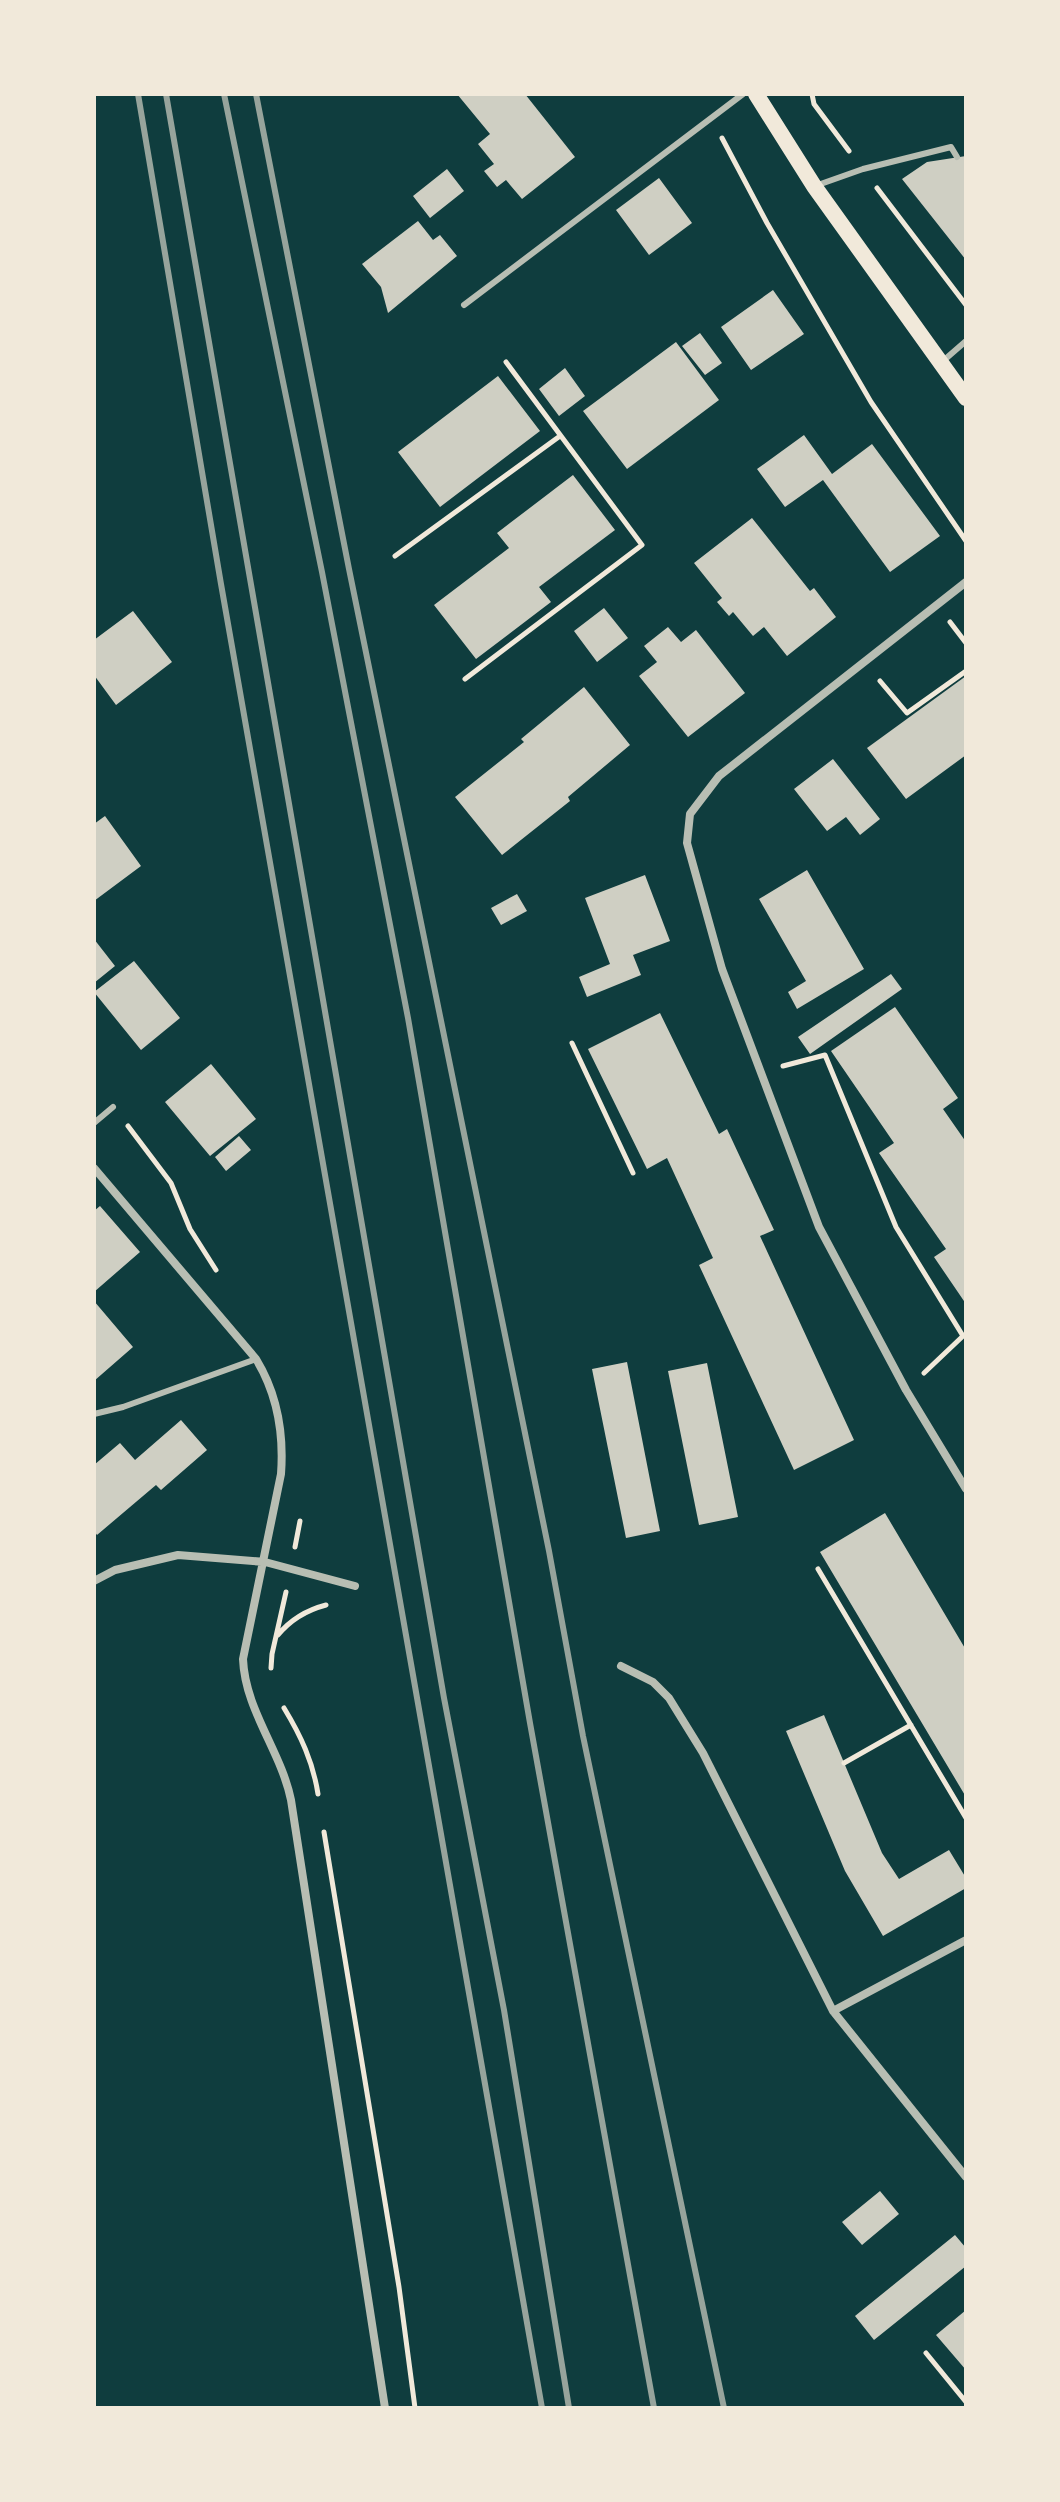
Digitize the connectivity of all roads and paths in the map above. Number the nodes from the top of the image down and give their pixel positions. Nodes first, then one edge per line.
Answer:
1 (743, 94) edge
2 (756, 94) edge
3 (812, 94) edge
4 (711, 117) junction
5 (957, 157) dead end
6 (863, 169) junction
7 (814, 186) junction
8 (464, 305) dead end
9 (966, 305) edge
10 (966, 341) edge
11 (506, 362) dead end
12 (941, 363) junction
13 (966, 398) edge
14 (560, 436) junction
15 (966, 541) edge
16 (395, 556) dead end
17 (966, 582) edge
18 (966, 671) edge
19 (465, 679) dead end
20 (888, 690) dead end
21 (572, 1043) dead end
22 (759, 1072) junction
23 (113, 1107) joint
24 (94, 1123) edge
25 (94, 1168) edge
26 (633, 1173) dead end
27 (221, 1277) dead end
28 (256, 1359) junction
29 (906, 1390) junction
30 (94, 1414) edge
31 (966, 1489) edge
32 (265, 1562) junction
33 (818, 1569) dead end
34 (94, 1581) edge
35 (355, 1586) dead end
36 (338, 1605) dead end
37 (278, 1636) dead end
38 (621, 1666) dead end
39 (911, 1725) junction
40 (844, 1763) dead end
41 (966, 1818) edge
42 (966, 1940) edge
43 (833, 2011) junction
44 (966, 2177) edge
45 (926, 2353) dead end
46 (966, 2402) edge
47 (385, 2408) edge

1 - 4 lane
2 - 7 main road
3 - 6 path
4 - 8 lane
4 - 15 path
5 - 6 lane
6 - 7 lane
6 - 9 path
7 - 12 main road
10 - 12 lane
11 - 14 path
12 - 13 main road
14 - 16 path
14 - 19 path
17 - 22 street
18 - 20 path
21 - 26 path
22 - 29 street
22 - 29 path
23 - 24 lane
23 - 27 path
25 - 28 street
28 - 30 lane
28 - 32 street
29 - 31 street
32 - 34 street
32 - 35 street
32 - 47 street
33 - 39 path
36 - 37 path
38 - 43 street
39 - 40 path
39 - 41 path
42 - 43 street
43 - 44 street
45 - 46 path

